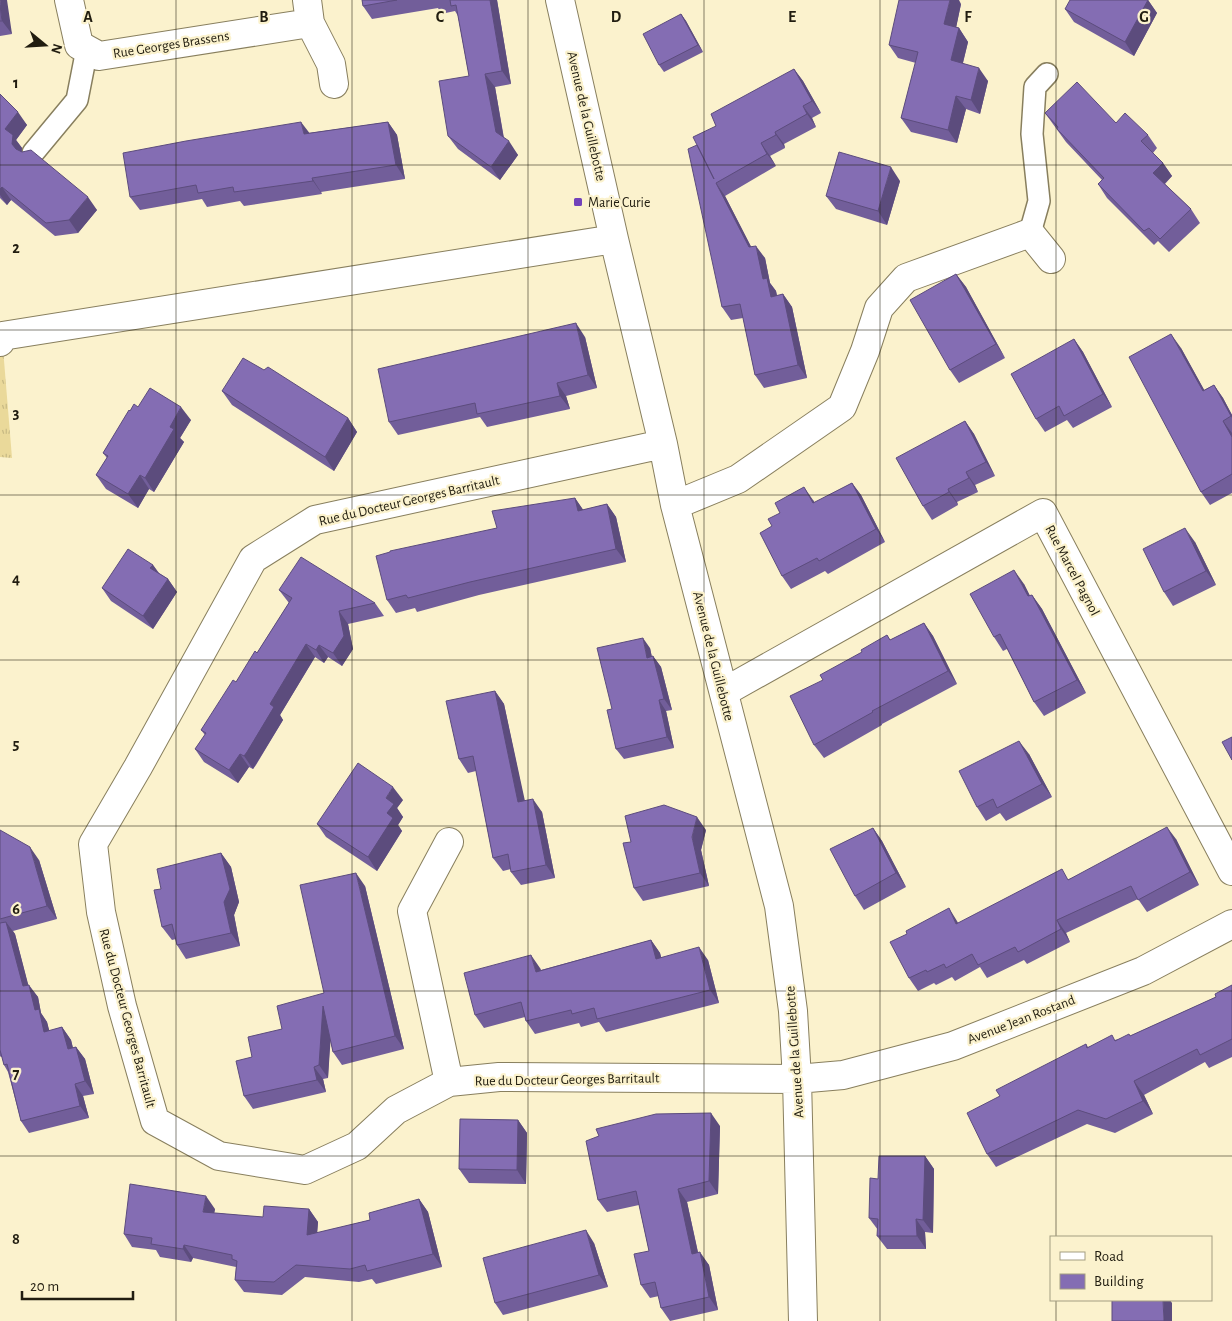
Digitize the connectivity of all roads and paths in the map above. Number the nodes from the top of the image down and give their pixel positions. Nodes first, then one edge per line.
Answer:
1 (70, 0) edge
2 (560, 0) edge
3 (308, 11) edge
4 (87, 49) junction
5 (1047, 74) dead end
6 (334, 84) dead end
7 (33, 153) edge
8 (1030, 233) junction
9 (614, 239) junction
10 (1051, 259) dead end
11 (0, 342) edge
12 (663, 444) junction
13 (675, 505) junction
14 (724, 692) junction
15 (449, 842) dead end
16 (1232, 871) edge
17 (1232, 924) edge
18 (797, 1079) junction
19 (450, 1082) junction
20 (803, 1321) edge

1 - 4 street
2 - 9 street, Avenue de la Guillebotte
3 - 4 street, Rue Georges Brassens
3 - 6 street, Rue Georges Brassens
4 - 7 lane
5 - 8 lane
8 - 10 street
8 - 13 street
9 - 11 street
9 - 12 street, Avenue de la Guillebotte
12 - 13 street, Avenue de la Guillebotte
12 - 19 street, Rue du Docteur Georges Barritault
13 - 14 street, Avenue de la Guillebotte
14 - 16 street, Rue Marcel Pagnol
14 - 18 street, Avenue de la Guillebotte
15 - 19 street
17 - 18 street, Avenue Jean Rostand
18 - 19 street, Rue du Docteur Georges Barritault
18 - 20 street, Avenue de la Guillebotte

